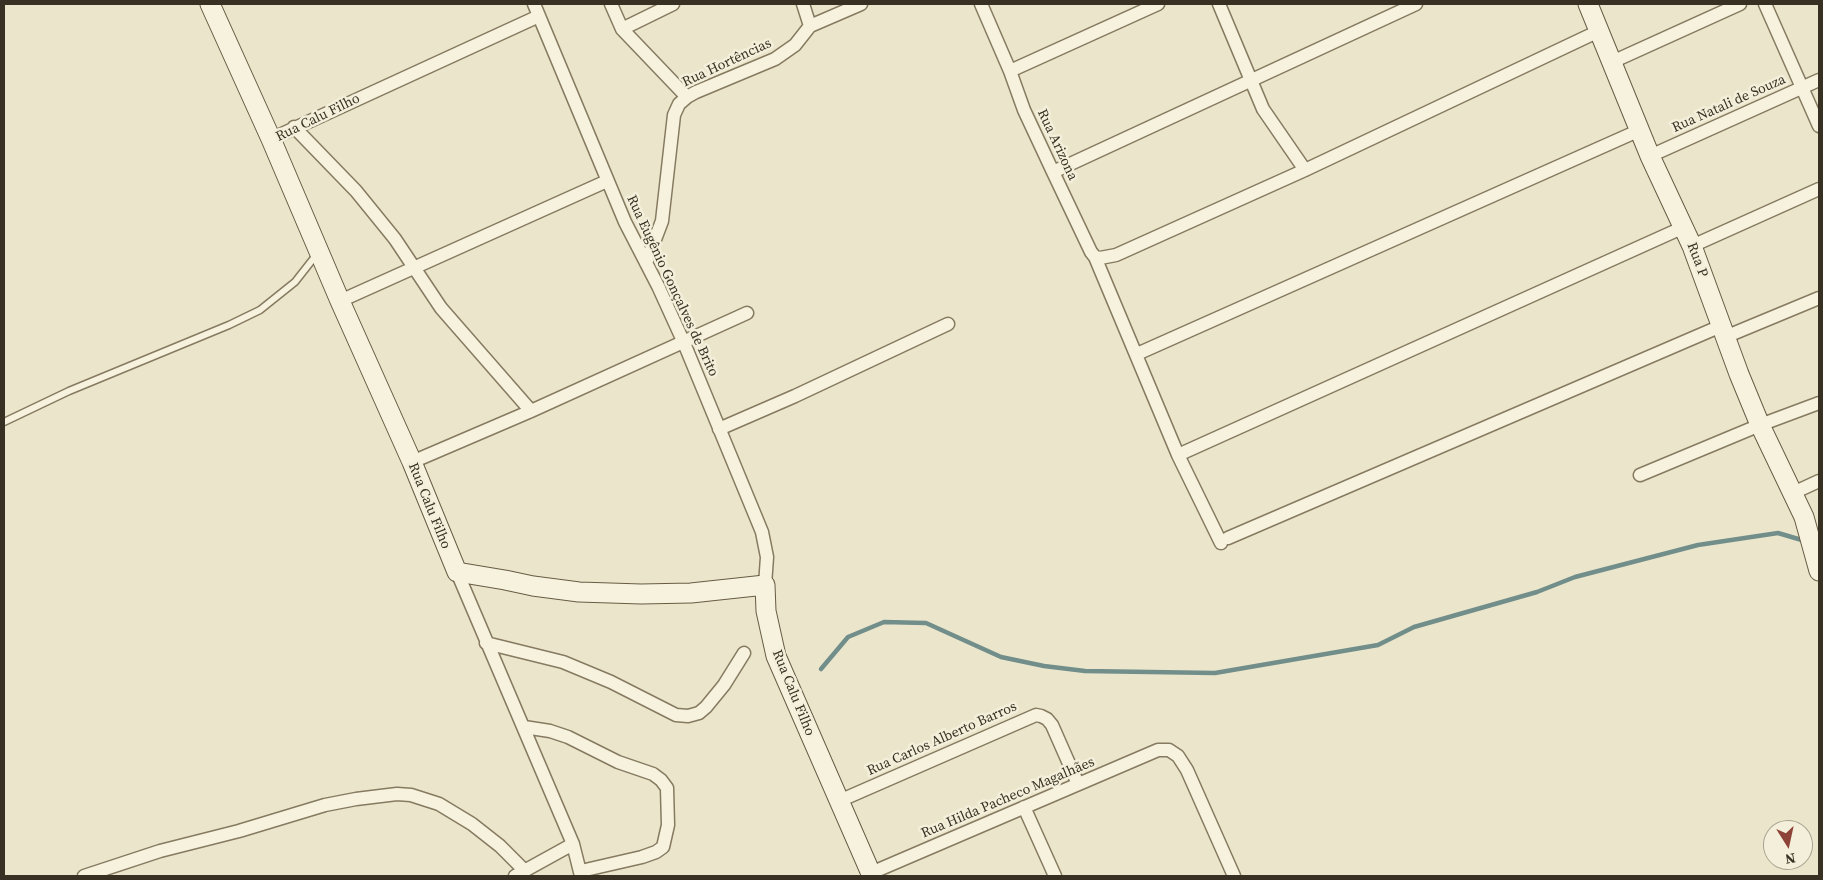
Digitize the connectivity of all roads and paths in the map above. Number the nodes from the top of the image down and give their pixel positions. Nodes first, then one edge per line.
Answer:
1 (210, 4) edge
2 (534, 4) edge
3 (611, 4) edge
4 (673, 4) edge
5 (803, 4) edge
6 (861, 4) edge
7 (981, 4) edge
8 (1158, 4) edge
9 (1219, 4) edge
10 (1416, 4) edge
11 (1588, 4) edge
12 (1740, 4) edge
13 (1765, 4) edge
14 (539, 16) junction
15 (810, 26) junction
16 (622, 30) junction
17 (1599, 31) junction
18 (1612, 62) junction
19 (1010, 71) junction
20 (1251, 80) junction
21 (1819, 80) edge
22 (1802, 87) junction
23 (683, 100) junction
24 (1819, 126) edge
25 (294, 127) junction
26 (1640, 130) junction
27 (271, 139) junction
28 (1650, 156) junction
29 (1304, 170) junction
30 (1053, 172) junction
31 (607, 181) junction
32 (1819, 190) edge
33 (1684, 227) junction
34 (1692, 246) junction
35 (319, 251) junction
36 (1095, 257) junction
37 (646, 263) junction
38 (414, 269) junction
39 (1819, 298) edge
40 (340, 301) junction
41 (747, 314) dead end
42 (948, 324) dead end
43 (1723, 331) junction
44 (684, 343) junction
45 (1137, 354) junction
46 (1819, 403) edge
47 (531, 411) junction
48 (4, 422) edge
49 (1760, 425) junction
50 (719, 429) junction
51 (1178, 456) junction
52 (412, 462) junction
53 (1640, 475) dead end
54 (1819, 482) edge
55 (1793, 493) junction
56 (1819, 570) edge
57 (457, 572) junction
58 (765, 585) junction
59 (486, 643) junction
60 (744, 653) dead end
61 (524, 727) junction
62 (1078, 784) junction
63 (839, 801) junction
64 (1024, 807) junction
65 (573, 844) junction
66 (520, 874) edge
67 (581, 874) edge
68 (872, 875) edge
69 (84, 876) edge
70 (1055, 876) edge
71 (1234, 876) edge

1 - 27 street
2 - 14 street, Rua Eugênio Gonçalves de Brito
3 - 16 street
4 - 16 street
5 - 15 street
6 - 15 street, Rua Hortências
7 - 19 street, Rua Arizona
8 - 19 street
9 - 20 street
10 - 20 street
11 - 17 street, Rua P
12 - 18 street
13 - 22 street
14 - 25 street, Rua Calu Filho
14 - 31 street, Rua Eugênio Gonçalves de Brito
15 - 23 street, Rua Hortências
16 - 23 street
17 - 18 street, Rua P
17 - 29 street
18 - 26 street, Rua P
19 - 30 street, Rua Arizona
20 - 29 street
20 - 30 street
21 - 22 street, Rua Natali de Souza
22 - 24 street
22 - 28 street, Rua Natali de Souza
23 - 37 street
25 - 27 street, Rua Calu Filho
25 - 38 street
26 - 28 street, Rua P
26 - 45 street
27 - 35 street, Rua Calu Filho
28 - 33 street, Rua P
29 - 36 street
30 - 36 street, Rua Arizona
31 - 37 street, Rua Eugênio Gonçalves de Brito
31 - 38 street
32 - 34 street
33 - 34 street, Rua P
33 - 51 street
34 - 43 street, Rua P
35 - 40 street, Rua Calu Filho
35 - 48 lane
36 - 45 street, Rua Arizona
37 - 44 street, Rua Eugênio Gonçalves de Brito
38 - 40 street
38 - 47 street
39 - 43 street
40 - 52 street, Rua Calu Filho
41 - 44 street
42 - 50 street
43 - 49 street, Rua P
43 - 51 street, Rua Arizona
44 - 47 street
44 - 50 street, Rua Eugênio Gonçalves de Brito
45 - 51 street, Rua Arizona
46 - 49 street
47 - 52 street
49 - 53 street
49 - 55 street, Rua P
50 - 58 street, Rua Eugênio Gonçalves de Brito
52 - 57 street, Rua Calu Filho
54 - 55 street
55 - 56 street, Rua P
57 - 58 street
57 - 59 street
58 - 63 street, Rua Calu Filho
59 - 60 street
59 - 61 street
61 - 65 street
61 - 67 street
62 - 63 street, Rua Carlos Alberto Barros
62 - 64 street, Rua Hilda Pacheco Magalhães
62 - 71 street, Rua Hilda Pacheco Magalhães
63 - 68 street, Rua Calu Filho
64 - 68 street, Rua Hilda Pacheco Magalhães
64 - 70 street
65 - 66 street
65 - 67 street
66 - 69 street

